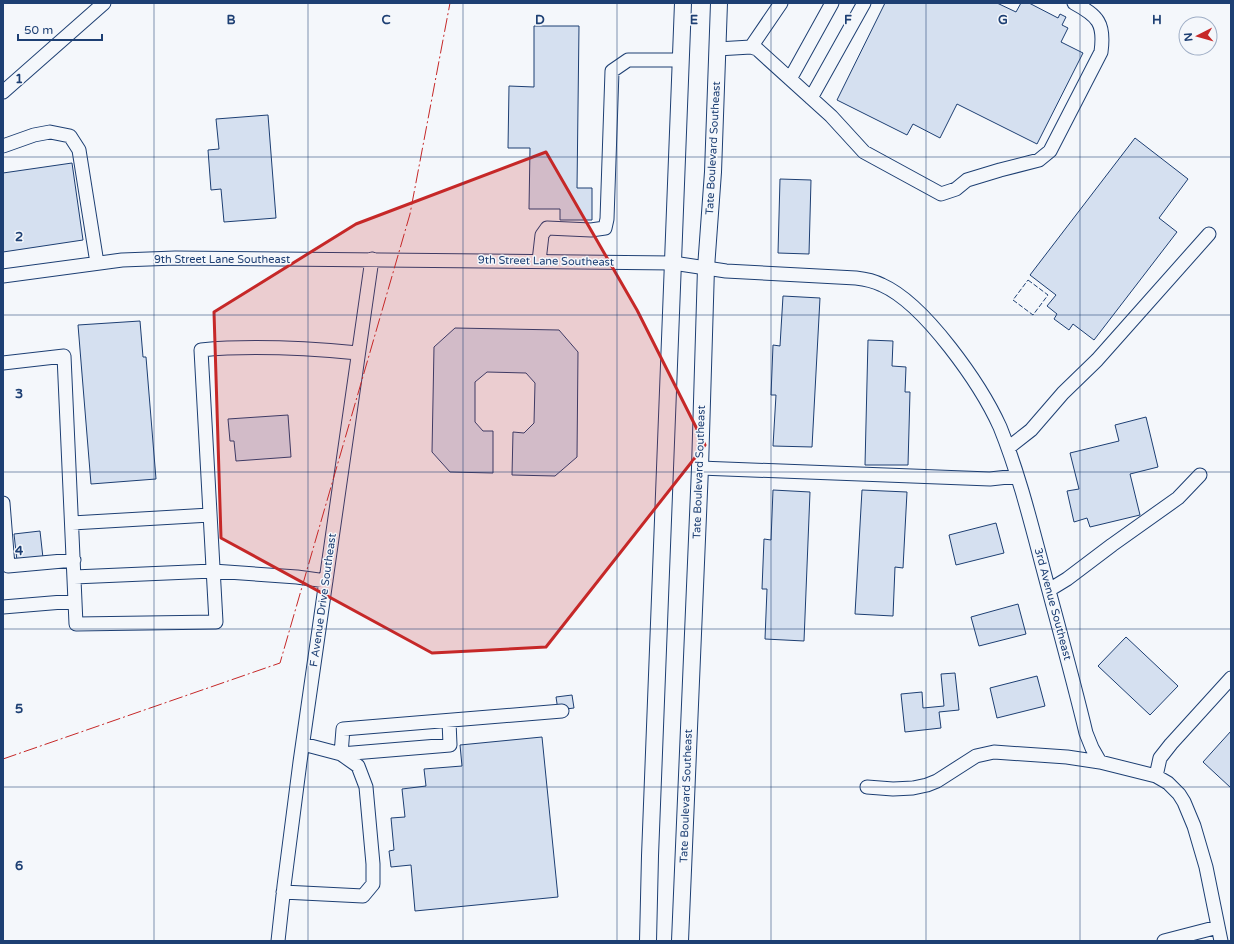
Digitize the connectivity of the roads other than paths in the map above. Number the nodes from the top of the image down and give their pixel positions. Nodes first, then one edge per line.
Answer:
1 (104, 3) edge
2 (683, 3) edge
3 (719, 3) edge
4 (781, 3) edge
5 (832, 3) edge
6 (864, 3) edge
7 (1074, 3) edge
8 (751, 47) junction
9 (717, 49) junction
10 (681, 60) junction
11 (790, 79) junction
12 (3, 92) edge
13 (811, 98) junction
14 (3, 146) edge
15 (1209, 234) dead end
16 (372, 259) junction
17 (539, 261) junction
18 (97, 263) junction
19 (673, 263) junction
20 (706, 268) junction
21 (3, 276) edge
22 (358, 353) junction
23 (3, 363) edge
24 (1007, 446) junction
25 (700, 468) junction
26 (1200, 475) dead end
27 (1017, 476) junction
28 (3, 503) edge
29 (210, 515) junction
30 (72, 523) junction
31 (74, 560) junction
32 (213, 570) junction
33 (74, 577) junction
34 (326, 581) junction
35 (1049, 590) junction
36 (75, 601) junction
37 (3, 607) edge
38 (1231, 678) edge
39 (562, 711) dead end
40 (449, 721) junction
41 (303, 744) junction
42 (341, 754) junction
43 (1100, 762) junction
44 (1156, 776) junction
45 (867, 787) dead end
46 (283, 892) junction
47 (1218, 927) junction
48 (278, 941) edge
49 (648, 941) edge
50 (680, 941) edge
51 (1164, 941) edge
52 (1221, 941) edge

1 - 12 street
2 - 10 main road
3 - 9 main road, Tate Boulevard Southeast
4 - 8 street
5 - 11 street
6 - 13 street
7 - 13 street
8 - 9 street
8 - 11 street
9 - 20 main road, Tate Boulevard Southeast
10 - 17 street
10 - 19 main road
11 - 13 street
14 - 18 street
15 - 24 street
16 - 17 street, 9th Street Lane Southeast
16 - 18 street, 9th Street Lane Southeast
16 - 22 street, F Avenue Drive Southeast
17 - 19 street, 9th Street Lane Southeast
18 - 21 street, 9th Street Lane Southeast
19 - 20 street, 9th Street Lane Southeast
19 - 49 main road
20 - 24 street, 9th Street Lane Southeast
20 - 25 main road, Tate Boulevard Southeast
22 - 29 street
22 - 34 street, F Avenue Drive Southeast
23 - 30 street
24 - 27 street, 3rd Avenue Southeast
25 - 27 street
25 - 50 main road, Tate Boulevard Southeast
26 - 35 street
27 - 35 street, 3rd Avenue Southeast
28 - 31 street
29 - 30 street
29 - 32 street
30 - 31 street
31 - 33 street
32 - 33 street
32 - 34 street
32 - 36 street
33 - 36 street
34 - 41 street, F Avenue Drive Southeast
35 - 43 street, 3rd Avenue Southeast
36 - 37 street
38 - 44 street
39 - 40 street
40 - 42 street
40 - 42 street
41 - 42 street
41 - 46 street, F Avenue Drive Southeast
42 - 46 street
43 - 44 street
43 - 45 street
44 - 47 street
46 - 48 street, F Avenue Drive Southeast
47 - 51 street
47 - 52 street

